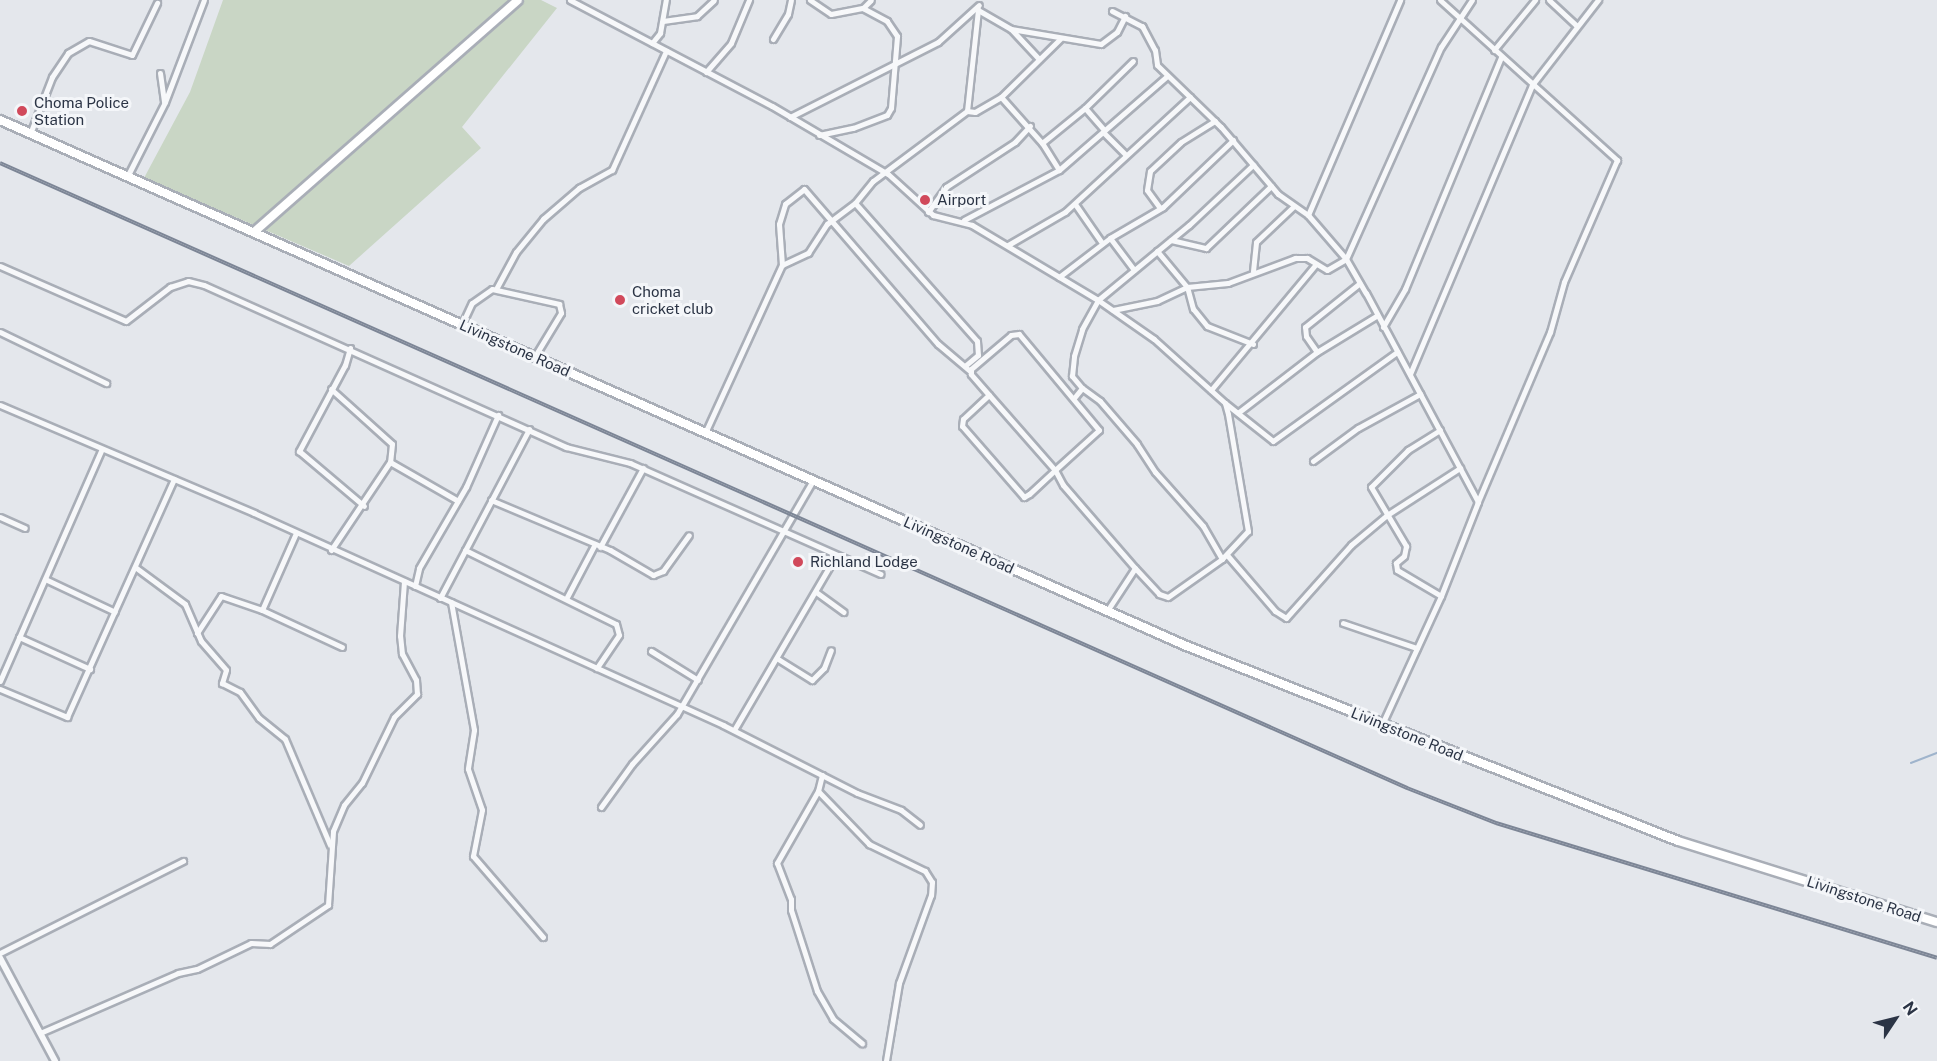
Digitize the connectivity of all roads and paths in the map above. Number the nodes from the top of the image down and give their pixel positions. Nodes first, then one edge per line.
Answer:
1 (204, 0) edge
2 (518, 0) edge
3 (570, 0) edge
4 (666, 0) edge
5 (714, 0) edge
6 (749, 0) edge
7 (791, 0) edge
8 (810, 0) edge
9 (871, 0) edge
10 (986, 0) edge
11 (1401, 0) edge
12 (1440, 0) edge
13 (1472, 0) edge
14 (1534, 0) edge
15 (1550, 0) edge
16 (1598, 0) edge
17 (157, 3) dead end
18 (978, 4) edge
19 (863, 8) junction
20 (1112, 11) dead end
21 (1125, 16) junction
22 (1458, 16) junction
23 (663, 21) junction
24 (1576, 26) junction
25 (1011, 29) junction
26 (772, 39) dead end
27 (1060, 39) junction
28 (652, 43) junction
29 (1494, 50) junction
30 (666, 51) junction
31 (1501, 57) junction
32 (1039, 59) junction
33 (1132, 61) dead end
34 (897, 62) junction
35 (706, 72) junction
36 (160, 73) dead end
37 (1167, 76) junction
38 (1532, 85) junction
39 (1001, 97) junction
40 (1190, 97) junction
41 (164, 104) junction
42 (1085, 108) junction
43 (967, 111) junction
44 (790, 117) junction
45 (0, 120) edge
46 (1215, 121) junction
47 (1030, 126) junction
48 (1103, 131) junction
49 (30, 134) junction
50 (819, 135) junction
51 (1233, 140) junction
52 (1042, 142) junction
53 (1125, 154) junction
54 (1253, 165) junction
55 (1059, 170) junction
56 (888, 174) junction
57 (127, 177) junction
58 (1271, 186) junction
59 (855, 203) junction
60 (1075, 204) junction
61 (1294, 206) junction
62 (1160, 208) junction
63 (928, 212) junction
64 (1308, 215) junction
65 (964, 220) junction
66 (830, 221) junction
67 (254, 232) junction
68 (1110, 238) junction
69 (1171, 240) junction
70 (1102, 243) junction
71 (1008, 245) junction
72 (1156, 251) junction
73 (1346, 259) junction
74 (782, 265) junction
75 (1316, 265) junction
76 (0, 266) edge
77 (1134, 270) junction
78 (1252, 271) junction
79 (1059, 277) junction
80 (1360, 283) junction
81 (1186, 287) junction
82 (496, 289) junction
83 (1098, 300) junction
84 (1113, 310) junction
85 (1376, 316) junction
86 (462, 324) junction
87 (1383, 327) junction
88 (0, 332) edge
89 (1253, 344) junction
90 (350, 348) junction
91 (1317, 352) junction
92 (1397, 352) junction
93 (535, 356) junction
94 (964, 366) junction
95 (970, 370) junction
96 (1410, 374) junction
97 (106, 383) dead end
98 (1082, 388) junction
99 (331, 389) junction
100 (1211, 390) junction
101 (1420, 394) junction
102 (989, 395) junction
103 (1074, 398) junction
104 (1225, 403) junction
105 (0, 405) edge
106 (1239, 412) junction
107 (498, 415) junction
108 (529, 429) junction
109 (1440, 430) junction
110 (705, 433) junction
111 (102, 449) junction
112 (1313, 461) dead end
113 (390, 462) junction
114 (643, 468) junction
115 (1460, 468) junction
116 (1055, 470) junction
117 (174, 479) junction
118 (813, 480) junction
119 (492, 500) junction
120 (458, 501) junction
121 (1478, 502) junction
122 (364, 506) junction
123 (1387, 515) junction
124 (0, 517) edge
125 (25, 528) dead end
126 (783, 532) junction
127 (296, 533) junction
128 (689, 535) dead end
129 (597, 545) junction
130 (331, 550) junction
131 (465, 550) junction
132 (835, 557) junction
133 (1225, 557) junction
134 (135, 567) junction
135 (1135, 568) junction
136 (880, 574) dead end
137 (45, 579) junction
138 (404, 581) junction
139 (415, 586) junction
140 (816, 592) junction
141 (1441, 596) junction
142 (567, 597) junction
143 (440, 598) junction
144 (451, 602) junction
145 (262, 610) junction
146 (1107, 611) junction
147 (115, 612) junction
148 (844, 612) dead end
149 (1343, 623) dead end
150 (196, 633) junction
151 (20, 637) junction
152 (342, 647) dead end
153 (1417, 648) junction
154 (831, 650) dead end
155 (651, 651) dead end
156 (778, 659) junction
157 (597, 668) junction
158 (90, 669) junction
159 (698, 680) junction
160 (0, 681) edge
161 (0, 689) edge
162 (681, 707) junction
163 (1382, 724) junction
164 (734, 730) junction
165 (822, 775) junction
166 (818, 791) junction
167 (601, 807) dead end
168 (920, 825) dead end
169 (330, 845) junction
170 (183, 861) dead end
171 (1937, 922) edge
172 (543, 937) dead end
173 (0, 953) edge
174 (0, 958) edge
175 (40, 1033) junction
176 (862, 1043) dead end
177 (55, 1061) edge
178 (886, 1061) edge

1 - 41 street
2 - 67 main road
3 - 28 street
4 - 23 street
5 - 23 street
6 - 35 street
7 - 26 street
8 - 19 street
9 - 19 street
10 - 18 street
11 - 64 street
12 - 22 street
13 - 22 street
14 - 29 street
15 - 24 street
16 - 24 street
17 - 49 street
18 - 25 street
18 - 34 street
18 - 43 street
19 - 34 street
20 - 21 street
21 - 27 street
21 - 37 street
22 - 29 street
22 - 73 street
23 - 28 street
24 - 38 street
25 - 27 street
25 - 32 street
27 - 32 street
28 - 30 street
29 - 31 street
30 - 35 street
30 - 82 street
31 - 38 street
31 - 87 street
32 - 39 street
33 - 42 street
34 - 44 street
34 - 50 street
35 - 44 street
36 - 41 street
37 - 40 street
37 - 48 street
38 - 96 street
38 - 121 street
39 - 43 street
39 - 47 street
40 - 46 street
40 - 53 street
41 - 57 street
42 - 48 street
42 - 52 street
43 - 56 street
44 - 50 street
45 - 49 highway, Livingstone Road
46 - 51 street
46 - 62 street
47 - 52 street
47 - 63 street
48 - 53 street
48 - 55 street
49 - 57 highway, Livingstone Road
50 - 56 street
51 - 54 street
51 - 62 street
52 - 55 street
53 - 60 street
54 - 58 street
54 - 69 street
55 - 65 street
56 - 59 street
56 - 63 street
57 - 67 highway, Livingstone Road
58 - 61 street
58 - 69 street
59 - 66 street
59 - 94 street
60 - 70 street
60 - 71 street
61 - 64 street
61 - 78 street
62 - 68 street
63 - 65 street
64 - 73 street
65 - 71 street
66 - 74 street
66 - 74 street
66 - 94 street
67 - 86 highway, Livingstone Road
68 - 70 street
68 - 77 street
69 - 72 street
70 - 79 street
71 - 79 street
72 - 77 street
72 - 81 street
73 - 75 street
73 - 80 street
74 - 110 street
75 - 78 street
75 - 89 street
76 - 90 street
77 - 83 street
78 - 81 street
79 - 83 street
80 - 85 street
80 - 91 street
81 - 84 street
81 - 89 street
82 - 86 street
82 - 93 street
83 - 84 street
83 - 98 street
84 - 100 street
85 - 87 street
85 - 91 street
86 - 93 highway, Livingstone Road
87 - 92 street
88 - 97 street
89 - 100 street
90 - 99 street
90 - 107 street
91 - 106 street
92 - 96 street
92 - 106 street
93 - 110 highway, Livingstone Road
94 - 95 street
95 - 102 street
95 - 103 street
96 - 101 street
98 - 103 street
98 - 133 street
99 - 113 street
99 - 122 street
100 - 104 street
101 - 109 street
101 - 112 street
102 - 116 street
102 - 116 street
103 - 116 street
104 - 106 street
104 - 133 street
105 - 111 street
107 - 108 street
107 - 120 street
108 - 114 street
108 - 119 street
109 - 115 street
109 - 123 street
110 - 118 highway, Livingstone Road
111 - 117 street
111 - 137 street
113 - 120 street
113 - 122 street
114 - 126 street
114 - 129 street
115 - 121 street
115 - 123 street
116 - 135 street
117 - 127 street
117 - 134 street
118 - 126 street
118 - 146 highway, Livingstone Road
119 - 129 street
119 - 131 street
120 - 139 street
121 - 141 street
122 - 130 street
123 - 133 street
123 - 141 street
124 - 125 street
126 - 132 street
126 - 159 street
127 - 130 street
127 - 145 street
128 - 129 street
129 - 142 street
130 - 138 street
131 - 142 street
131 - 143 street
132 - 136 street
132 - 140 street
133 - 135 street
134 - 147 street
134 - 150 street
135 - 146 street
137 - 147 street
137 - 151 street
138 - 139 street
138 - 169 street
139 - 143 street
140 - 148 street
140 - 156 street
141 - 153 street
142 - 157 street
143 - 144 street
144 - 157 street
144 - 172 street
145 - 150 street
145 - 152 street
146 - 163 highway, Livingstone Road
147 - 158 street
149 - 153 street
150 - 169 street
151 - 158 street
151 - 160 street
153 - 163 street
154 - 156 street
155 - 159 street
156 - 164 street
157 - 162 street
158 - 161 street
159 - 162 street
162 - 164 street
162 - 167 street
163 - 171 highway, Livingstone Road
164 - 165 street
165 - 166 street
165 - 168 street
166 - 176 street
166 - 178 street
169 - 175 street
170 - 173 street
174 - 175 street
175 - 177 street

